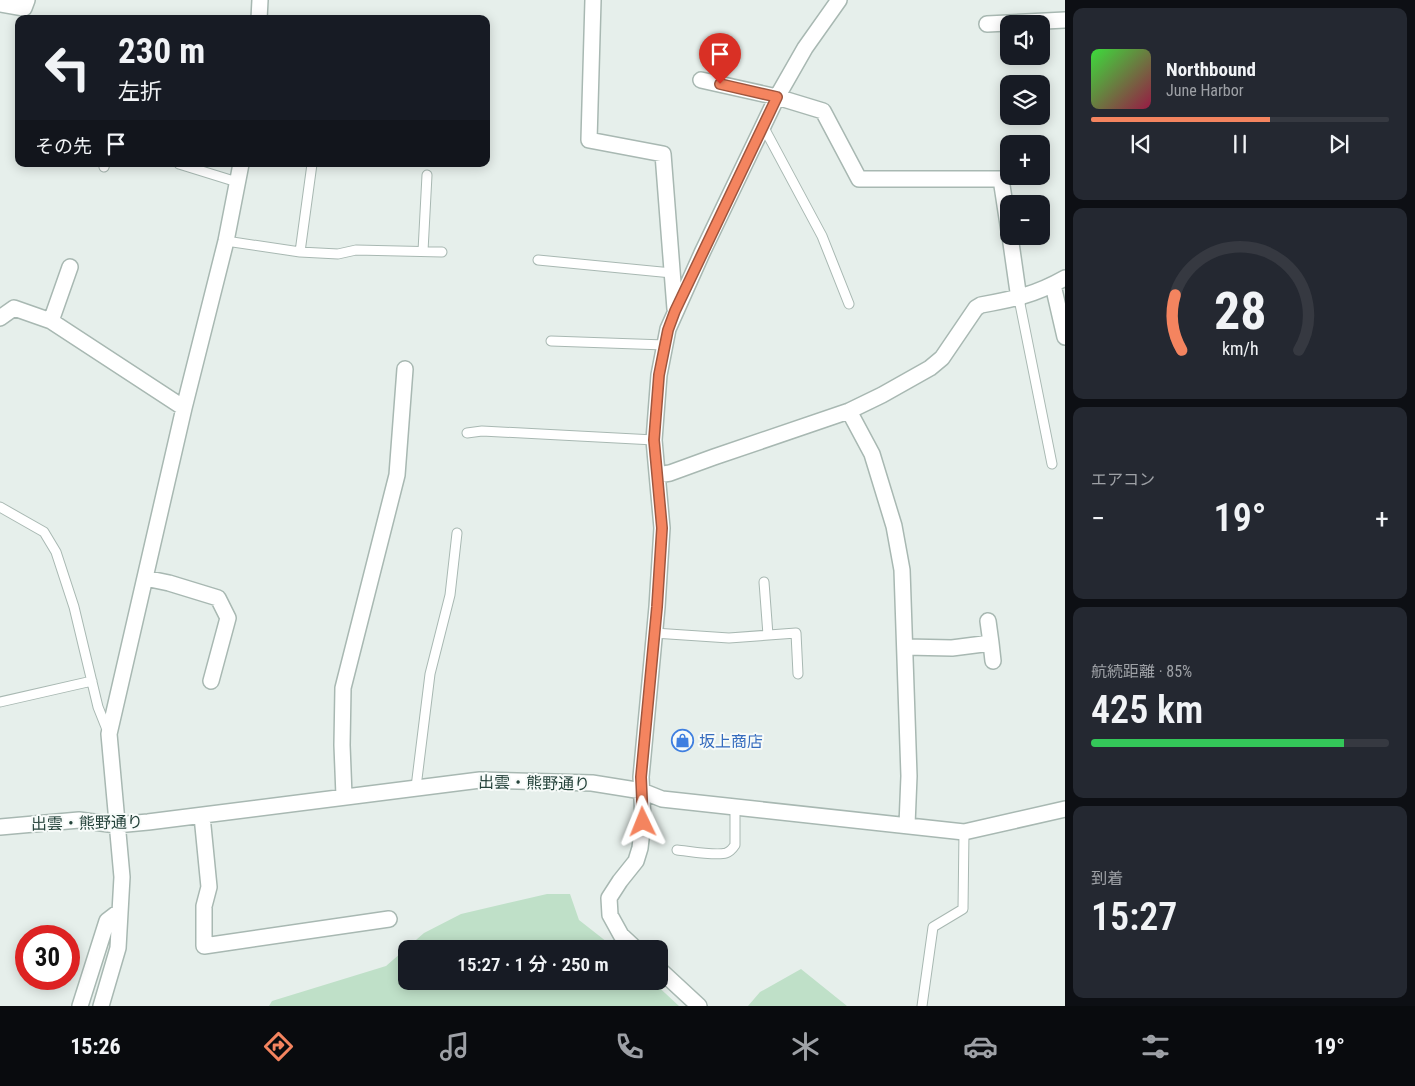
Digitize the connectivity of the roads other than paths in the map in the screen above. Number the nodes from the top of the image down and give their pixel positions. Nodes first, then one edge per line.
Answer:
1 (27, 0) edge
2 (260, 0) edge
3 (592, 0) edge
4 (840, 0) edge
5 (0, 4) edge
6 (259, 15) edge
7 (1065, 20) edge
8 (987, 24) dead end
9 (701, 80) dead end
10 (777, 97) junction
11 (763, 126) junction
12 (189, 167) edge
13 (240, 167) edge
14 (312, 167) edge
15 (427, 175) dead end
16 (237, 182) junction
17 (1003, 195) edge
18 (226, 241) junction
19 (1011, 245) edge
20 (422, 251) junction
21 (300, 252) junction
22 (442, 252) dead end
23 (538, 260) dead end
24 (70, 267) dead end
25 (672, 273) junction
26 (1059, 281) edge
27 (1019, 299) junction
28 (849, 304) dead end
29 (675, 311) junction
30 (0, 318) edge
31 (51, 321) junction
32 (1065, 337) edge
33 (552, 341) dead end
34 (665, 345) junction
35 (405, 369) dead end
36 (184, 408) junction
37 (849, 410) junction
38 (467, 434) dead end
39 (654, 440) junction
40 (1052, 464) dead end
41 (658, 475) junction
42 (0, 507) edge
43 (457, 533) dead end
44 (145, 578) junction
45 (764, 582) dead end
46 (988, 621) dead end
47 (654, 633) junction
48 (768, 635) junction
49 (991, 643) junction
50 (906, 647) junction
51 (993, 661) dead end
52 (798, 674) dead end
53 (92, 681) junction
54 (211, 681) dead end
55 (0, 702) edge
56 (109, 734) junction
57 (416, 787) junction
58 (642, 791) junction
59 (344, 796) junction
60 (735, 807) junction
61 (1065, 809) edge
62 (202, 816) junction
63 (116, 825) junction
64 (907, 825) junction
65 (0, 827) edge
66 (964, 832) junction
67 (677, 850) dead end
68 (120, 911) junction
69 (388, 919) dead end
70 (626, 940) edge
71 (668, 977) edge
72 (80, 1006) edge
73 (101, 1006) edge
74 (699, 1006) edge
75 (922, 1006) edge

1 - 5 street
2 - 6 street
3 - 25 street
4 - 10 street
7 - 8 street
9 - 10 street
10 - 11 street
10 - 17 street
11 - 28 lane
11 - 29 street
12 - 16 lane
13 - 16 street
14 - 21 lane
15 - 20 lane
16 - 18 street
18 - 21 lane
18 - 36 street
19 - 27 street
20 - 21 lane
20 - 22 lane
23 - 25 lane
24 - 31 street
25 - 29 street
26 - 27 street
26 - 32 street
27 - 37 street
27 - 40 lane
29 - 34 street
30 - 31 street
31 - 36 street
33 - 34 lane
34 - 39 street
35 - 59 street
36 - 44 street
37 - 41 street
37 - 50 street
38 - 39 lane
39 - 41 street
41 - 47 street
42 - 53 lane
43 - 57 lane
44 - 54 street
44 - 56 street
45 - 48 lane
46 - 49 street
47 - 48 lane
47 - 58 street
48 - 52 lane
49 - 50 street
49 - 51 street
50 - 64 street
53 - 55 lane
53 - 56 lane
56 - 63 street
57 - 58 street, 出雲・熊野通り
57 - 59 street, 出雲・熊野通り
58 - 60 street, 出雲・熊野通り
58 - 70 street
59 - 62 street, 出雲・熊野通り
60 - 64 street, 出雲・熊野通り
60 - 67 lane
61 - 66 street, 出雲・熊野通り
62 - 63 street, 出雲・熊野通り
62 - 69 street
63 - 65 street, 出雲・熊野通り
63 - 68 street
64 - 66 street, 出雲・熊野通り
66 - 75 lane
68 - 72 street
68 - 73 street
71 - 74 street

